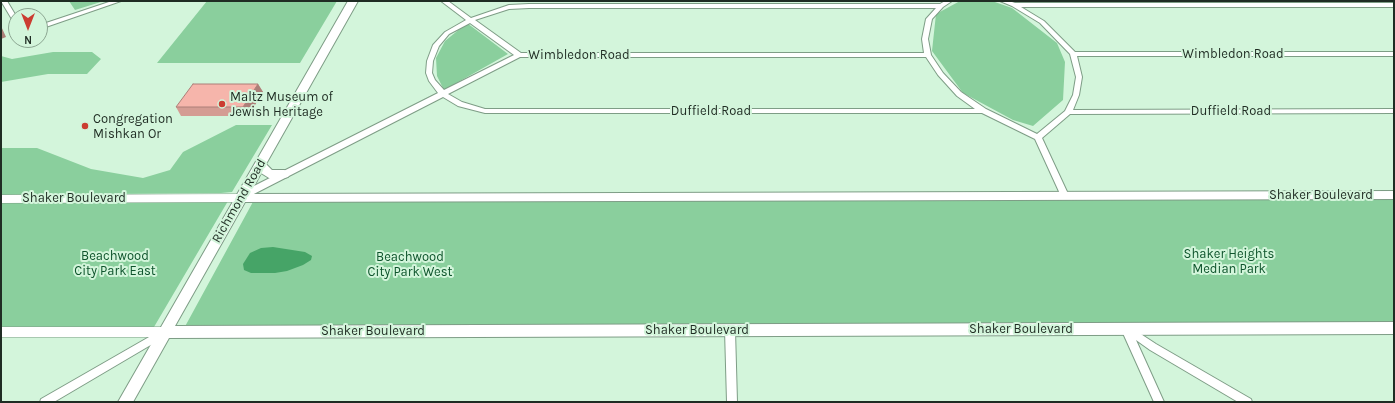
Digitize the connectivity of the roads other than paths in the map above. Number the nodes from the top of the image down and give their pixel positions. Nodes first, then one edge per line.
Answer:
1 (118, 1) edge
2 (353, 1) edge
3 (444, 1) edge
4 (949, 1) edge
5 (1003, 1) edge
6 (1014, 5) junction
7 (1394, 5) edge
8 (941, 6) junction
9 (470, 20) junction
10 (48, 24) edge
11 (1073, 54) junction
12 (1394, 54) edge
13 (519, 55) junction
14 (928, 55) junction
15 (442, 93) junction
16 (983, 111) junction
17 (1394, 111) edge
18 (1068, 112) junction
19 (1038, 137) junction
20 (260, 165) junction
21 (284, 174) junction
22 (1394, 195) edge
23 (1064, 196) junction
24 (1, 198) edge
25 (241, 198) junction
26 (1126, 328) junction
27 (1394, 328) edge
28 (730, 330) junction
29 (1, 332) edge
30 (165, 332) junction
31 (45, 402) edge
32 (125, 402) edge
33 (732, 402) edge
34 (1160, 402) edge
35 (1247, 402) edge

1 - 10 street
2 - 20 main road, Richmond Road
3 - 9 street
4 - 8 street
5 - 6 street
6 - 7 street
6 - 11 street
8 - 9 street
8 - 14 street
9 - 13 street
9 - 15 street
11 - 12 street, Wimbledon Road
11 - 18 street
13 - 14 street, Wimbledon Road
13 - 15 street, Wimbledon Road
14 - 16 street
15 - 16 street, Duffield Road
15 - 21 street, Wimbledon Road
16 - 19 street
17 - 18 street, Duffield Road
18 - 19 street
19 - 23 street
20 - 21 main road
20 - 25 main road, Richmond Road
21 - 25 street, Wimbledon Road
22 - 23 main road, Shaker Boulevard
23 - 25 main road, Shaker Boulevard
24 - 25 main road, Shaker Boulevard
25 - 30 main road, Richmond Road
26 - 27 main road, Shaker Boulevard
26 - 28 main road, Shaker Boulevard
26 - 34 street
26 - 35 street
28 - 30 main road, Shaker Boulevard
28 - 33 street
29 - 30 main road, Shaker Boulevard
30 - 31 street
30 - 32 main road, Richmond Road

